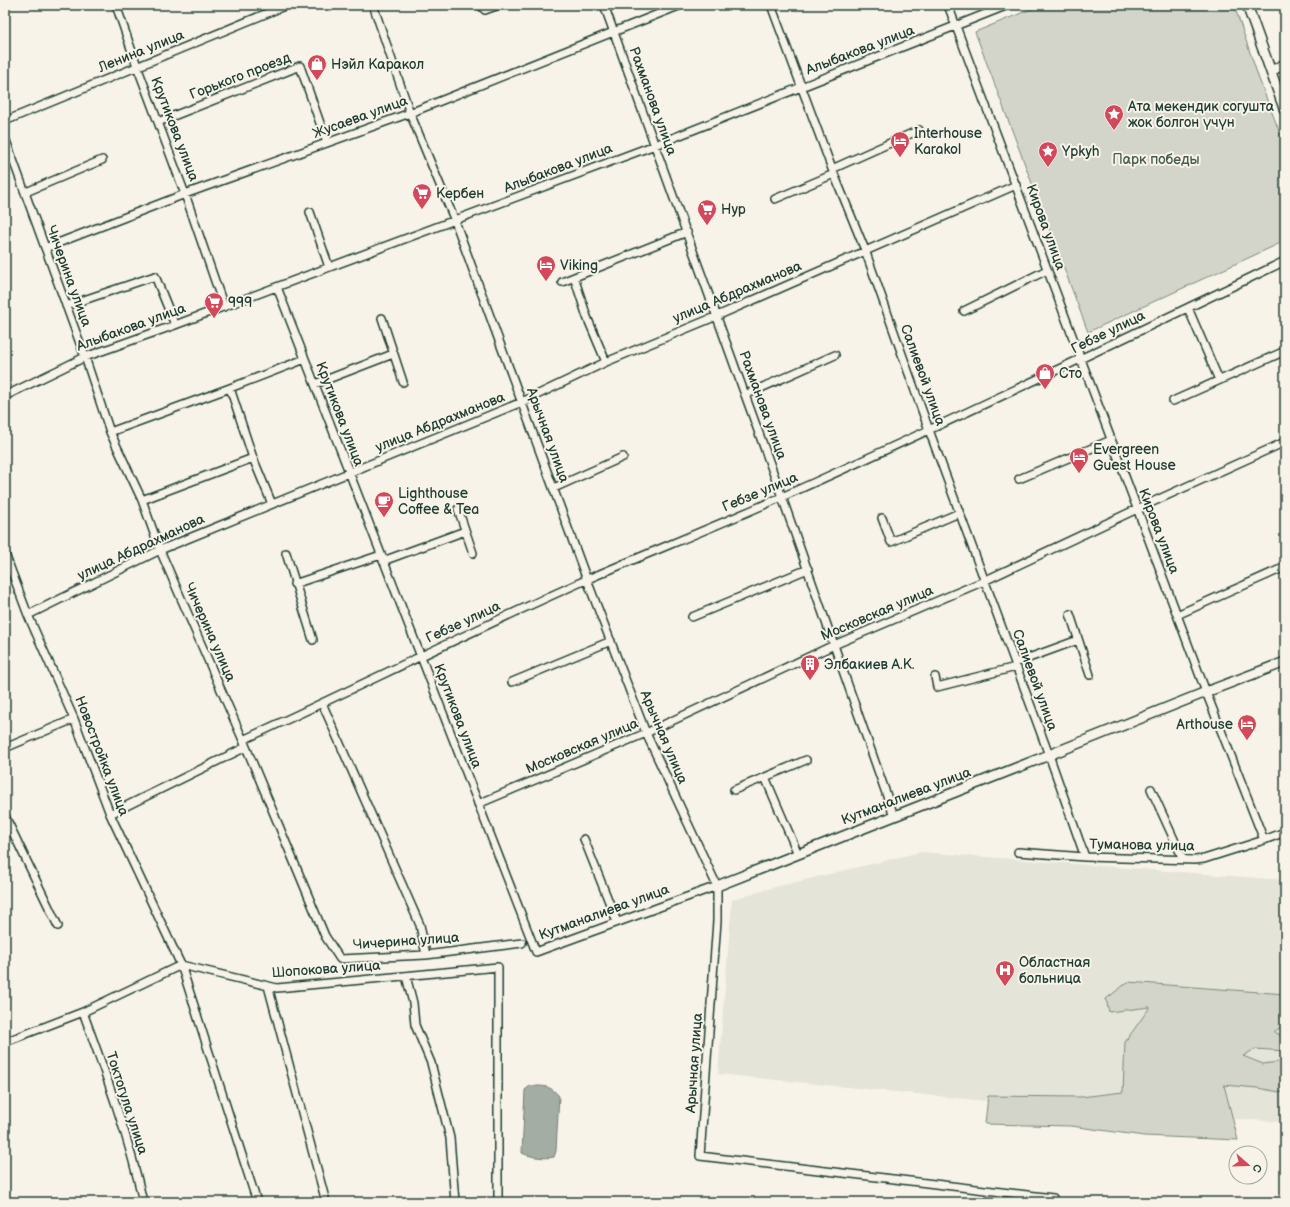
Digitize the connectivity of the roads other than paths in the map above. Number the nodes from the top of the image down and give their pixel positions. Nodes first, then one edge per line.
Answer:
1 (116, 5) edge
2 (286, 5) edge
3 (373, 5) edge
4 (480, 5) edge
5 (499, 5) edge
6 (604, 5) edge
7 (681, 5) edge
8 (771, 5) edge
9 (948, 5) edge
10 (1008, 5) edge
11 (1247, 5) edge
12 (956, 27) junction
13 (614, 32) junction
14 (1285, 64) edge
15 (137, 66) junction
16 (1271, 71) junction
17 (802, 87) junction
18 (1285, 111) edge
19 (410, 113) junction
20 (5, 121) edge
21 (158, 122) junction
22 (919, 130) dead end
23 (5, 138) edge
24 (327, 143) junction
25 (655, 145) junction
26 (102, 160) dead end
27 (833, 172) junction
28 (1016, 185) junction
29 (26, 192) junction
30 (185, 194) junction
31 (775, 199) dead end
32 (310, 212) dead end
33 (455, 221) junction
34 (687, 232) junction
35 (45, 248) junction
36 (865, 250) junction
37 (1285, 261) edge
38 (329, 268) junction
39 (1047, 270) junction
40 (574, 277) junction
41 (562, 282) dead end
42 (277, 287) junction
43 (66, 306) junction
44 (224, 307) junction
45 (1188, 308) junction
46 (964, 310) dead end
47 (717, 316) junction
48 (382, 318) dead end
49 (175, 325) junction
50 (1285, 351) edge
51 (393, 354) junction
52 (835, 355) dead end
53 (85, 357) junction
54 (305, 359) junction
55 (1081, 359) junction
56 (606, 362) junction
57 (1219, 380) junction
58 (403, 382) dead end
59 (315, 384) junction
60 (230, 388) junction
61 (745, 395) junction
62 (5, 396) edge
63 (1173, 401) dead end
64 (522, 402) junction
65 (929, 430) junction
66 (110, 432) junction
67 (1111, 440) junction
68 (1285, 442) edge
69 (623, 457) dead end
70 (253, 458) junction
71 (349, 473) junction
72 (1019, 479) dead end
73 (554, 488) junction
74 (782, 497) junction
75 (142, 500) junction
76 (272, 504) junction
77 (458, 509) dead end
78 (1137, 509) junction
79 (959, 513) junction
80 (882, 518) dead end
81 (465, 531) junction
82 (160, 550) junction
83 (286, 553) dead end
84 (5, 554) edge
85 (473, 554) dead end
86 (382, 558) junction
87 (1285, 566) edge
88 (808, 569) junction
89 (587, 580) junction
90 (984, 581) junction
91 (294, 584) junction
92 (1070, 614) dead end
93 (28, 615) junction
94 (1177, 615) junction
95 (692, 617) dead end
96 (313, 640) dead end
97 (1078, 640) junction
98 (611, 641) junction
99 (834, 645) junction
100 (420, 656) junction
101 (1285, 662) edge
102 (1015, 665) junction
103 (1090, 675) dead end
104 (935, 677) dead end
105 (512, 682) dead end
106 (1206, 692) junction
107 (322, 703) junction
108 (74, 719) junction
109 (646, 733) junction
110 (244, 744) junction
111 (5, 748) edge
112 (1049, 755) junction
113 (806, 760) dead end
114 (766, 777) junction
115 (1151, 789) dead end
116 (734, 790) dead end
117 (478, 804) junction
118 (110, 814) junction
119 (5, 816) edge
120 (894, 816) junction
121 (1285, 832) edge
122 (584, 839) dead end
123 (1264, 840) junction
124 (1018, 852) dead end
125 (798, 854) junction
126 (1084, 857) junction
127 (1183, 859) junction
128 (717, 886) junction
129 (617, 922) junction
130 (58, 926) dead end
131 (522, 943) dead end
132 (536, 952) joint
133 (426, 955) junction
134 (181, 965) junction
135 (406, 976) junction
136 (268, 986) junction
137 (83, 1012) junction
138 (5, 1042) edge
139 (144, 1202) edge
140 (257, 1202) edge
141 (326, 1202) edge
142 (455, 1202) edge
143 (498, 1202) edge
144 (1053, 1202) edge

1 - 15 street, Крутикова улица
2 - 15 street, Ленина улица
3 - 19 street, Арычная улица
4 - 5 street
6 - 13 street, Рахманова улица
7 - 13 street, Жусаева улица
8 - 17 street, Салиевой улица
9 - 12 street, Кирова улица
10 - 12 street, Алыбакова улица
11 - 16 street
12 - 17 street, Алыбакова улица
12 - 28 street, Кирова улица
13 - 19 street, Жусаева улица
13 - 25 street, Рахманова улица
14 - 16 street
15 - 20 street, Ленина улица
15 - 21 street, Крутикова улица
16 - 18 street
17 - 25 street, Алыбакова улица
17 - 27 street, Салиевой улица
19 - 24 street, Жусаева улица
19 - 33 street, Арычная улица
21 - 24 street, Горького проезд
21 - 30 street, Крутикова улица
22 - 27 street
23 - 29 street, Чичерина улица
24 - 30 street, Жусаева улица
25 - 33 street, Алыбакова улица
25 - 34 street, Рахманова улица
26 - 29 street
27 - 31 street
27 - 36 street, Салиевой улица
28 - 36 street, улица Абдрахманова
28 - 39 street, Кирова улица
29 - 35 street, Чичерина улица
30 - 35 street, Жусаева улица
30 - 44 street, Крутикова улица
32 - 38 street
33 - 38 street, Алыбакова улица
33 - 64 street, Арычная улица
34 - 40 street
34 - 47 street, Рахманова улица
35 - 43 street, Чичерина улица
36 - 47 street, улица Абдрахманова
36 - 65 street, Салиевой улица
37 - 45 street, Гебзе улица
38 - 42 street, Алыбакова улица
39 - 46 street
39 - 55 street, Кирова улица
40 - 41 street
40 - 56 street
42 - 44 street, Алыбакова улица
42 - 54 street, Крутикова улица
43 - 49 street
43 - 53 street, Чичерина улица
44 - 49 street, Алыбакова улица
45 - 55 street, Гебзе улица
45 - 57 street
47 - 56 street, улица Абдрахманова
47 - 61 street, Рахманова улица
48 - 51 street
49 - 53 street, Алыбакова улица
50 - 57 street
51 - 58 street
51 - 59 street
52 - 61 street
53 - 62 street, Алыбакова улица
53 - 66 street, Чичерина улица
54 - 59 street, Крутикова улица
54 - 60 street
55 - 65 street, Гебзе улица
55 - 67 street, Кирова улица
56 - 64 street, улица Абдрахманова
57 - 63 street
59 - 71 street, Крутикова улица
60 - 66 street
60 - 70 street
61 - 74 street, Рахманова улица
64 - 71 street, улица Абдрахманова
64 - 73 street, Арычная улица
65 - 74 street, Гебзе улица
65 - 79 street, Салиевой улица
66 - 75 street, Чичерина улица
67 - 72 street
67 - 78 street, Кирова улица
68 - 78 street, Московская улица
69 - 73 street
70 - 75 street
70 - 76 street
71 - 76 street, улица Абдрахманова
71 - 86 street, Крутикова улица
73 - 89 street, Арычная улица
74 - 88 street, Рахманова улица
74 - 89 street, Гебзе улица
75 - 82 street, Чичерина улица
76 - 82 street, улица Абдрахманова
77 - 81 street
78 - 90 street, Московская улица
78 - 94 street, Кирова улица
79 - 80 street
79 - 90 street, Салиевой улица
81 - 85 street
81 - 86 street
82 - 93 street, улица Абдрахманова
82 - 110 street, Чичерина улица
83 - 91 street
84 - 93 street, Новостройка улица
86 - 91 street
86 - 100 street, Крутикова улица
87 - 94 street
88 - 95 street
88 - 99 street, Рахманова улица
89 - 98 street, Арычная улица
89 - 100 street, Гебзе улица
90 - 99 street, Московская улица
90 - 102 street, Салиевой улица
91 - 96 street
92 - 97 street
93 - 108 street, Новостройка улица
94 - 106 street, Кирова улица
97 - 102 street
97 - 103 street
98 - 105 street
98 - 109 street, Арычная улица
99 - 109 street, Московская улица
99 - 120 street, Рахманова улица
100 - 107 street, Гебзе улица
100 - 117 street, Крутикова улица
101 - 106 street, Кутманалиева улица
102 - 104 street
102 - 112 street, Салиевой улица
106 - 112 street, Кутманалиева улица
106 - 123 street, Кирова улица
107 - 110 street, Гебзе улица
107 - 133 street
108 - 111 street
108 - 118 street, Новостройка улица
109 - 117 street, Московская улица
109 - 128 street, Арычная улица
110 - 118 street, Гебзе улица
110 - 133 street, Чичерина улица
112 - 120 street, Кутманалиева улица
112 - 126 street, Салиевой улица
113 - 114 street
114 - 116 street
114 - 125 street
115 - 127 street
117 - 132 street, Крутикова улица
118 - 134 street, Новостройка улица
119 - 130 street
120 - 125 street, Кутманалиева улица
121 - 123 street, Туманова улица
122 - 129 street
123 - 127 street, Туманова улица
124 - 126 street, Туманова улица
125 - 128 street, Кутманалиева улица
126 - 127 street, Туманова улица
128 - 129 street, Кутманалиева улица
128 - 144 street, Арычная улица
129 - 132 street, Кутманалиева улица
131 - 133 street, Чичерина улица
134 - 136 street, Шопокова улица
134 - 137 street
134 - 140 street, Новостройка улица
135 - 136 street, Шопокова улица
135 - 142 street
135 - 143 street, Шопокова улица
136 - 141 street
137 - 138 street
137 - 139 street, Токтогула улица

